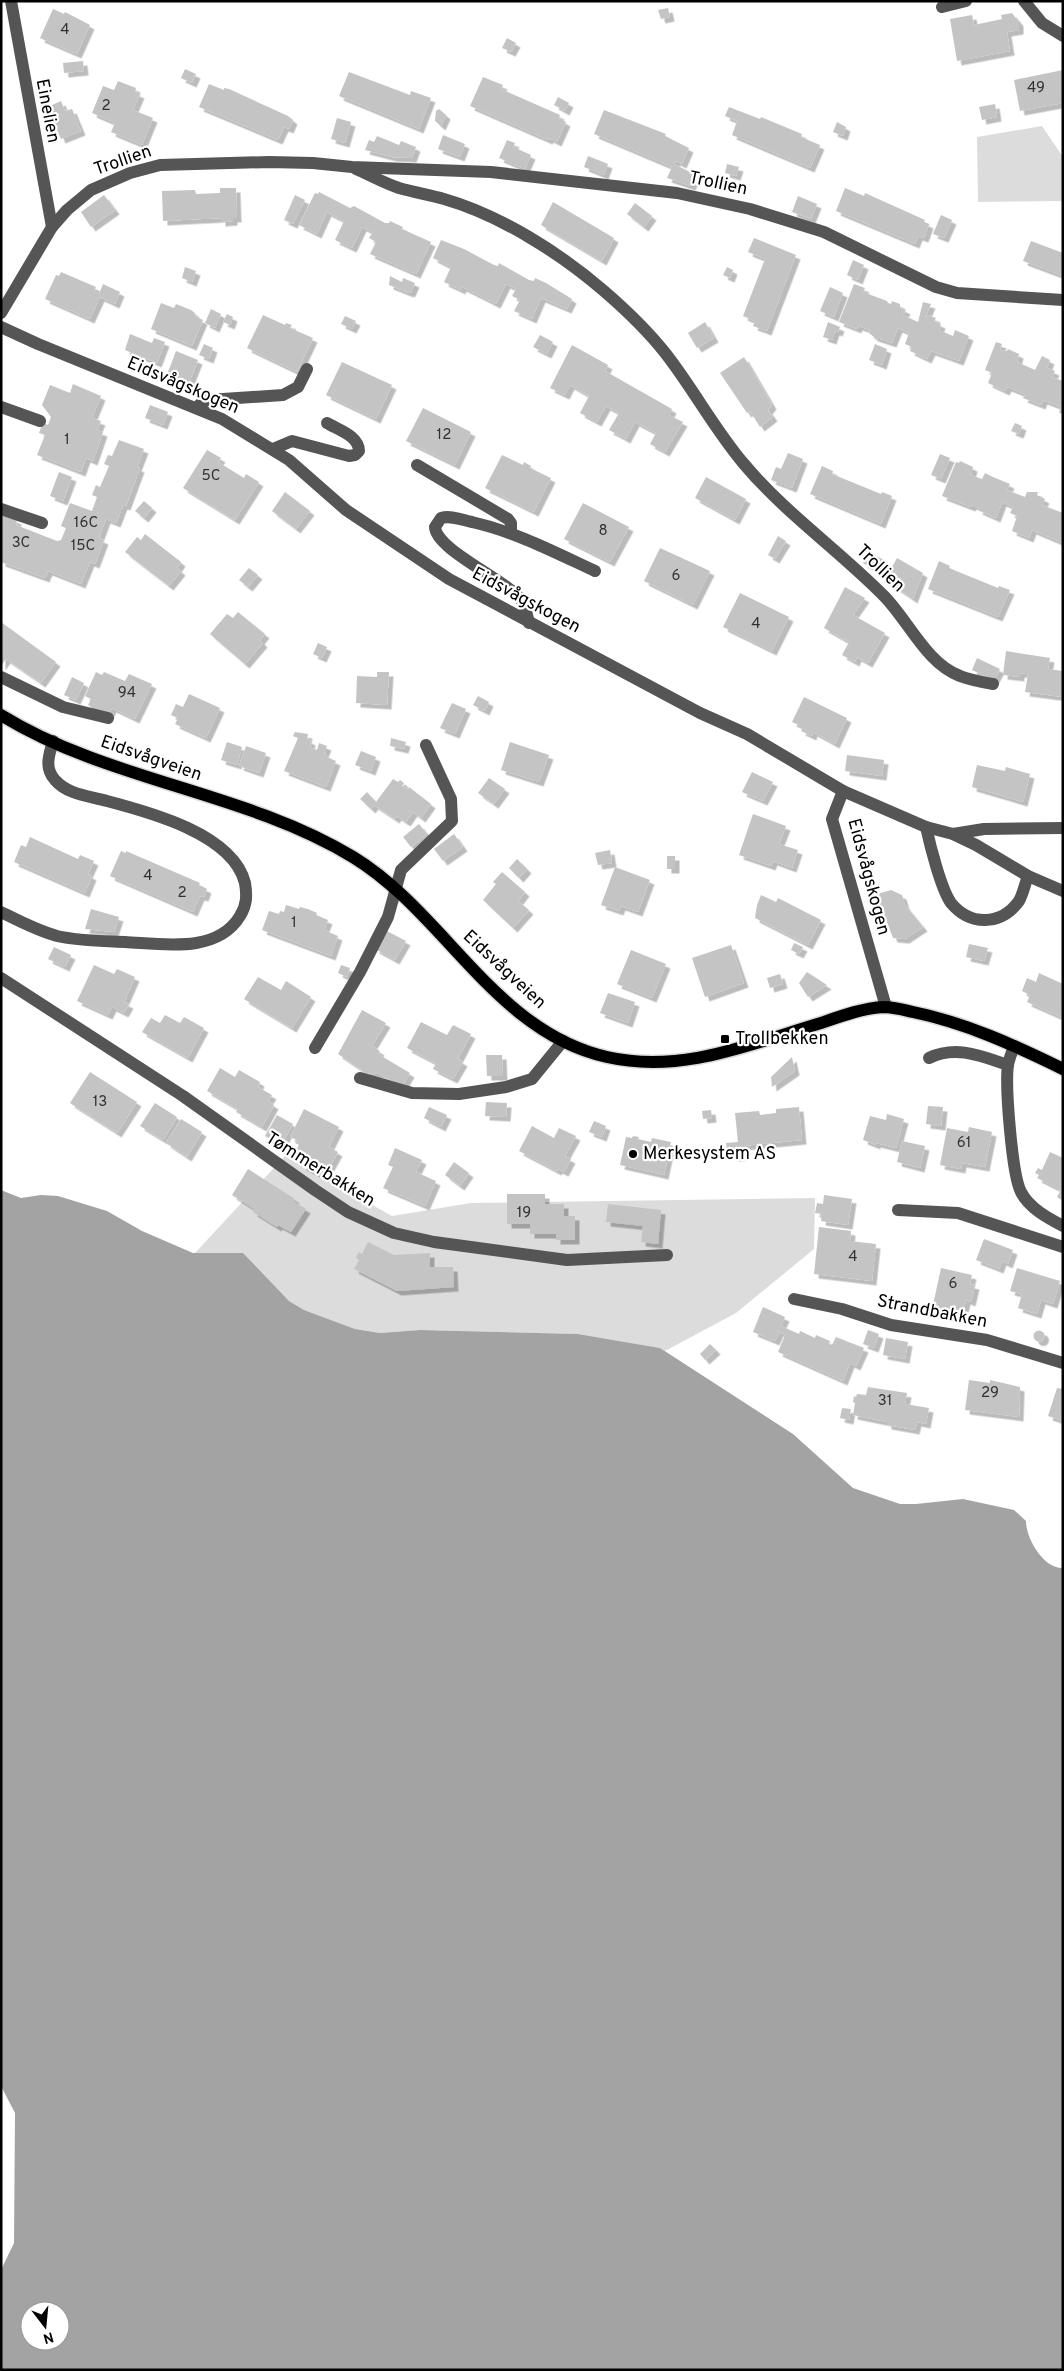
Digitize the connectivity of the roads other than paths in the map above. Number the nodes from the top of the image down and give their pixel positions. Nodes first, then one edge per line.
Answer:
1 (11, 1) edge
2 (966, 1) edge
3 (1024, 1) edge
4 (942, 8) dead end
5 (1063, 36) edge
6 (349, 167) junction
7 (52, 227) junction
8 (1063, 300) edge
9 (1, 313) edge
10 (1, 327) edge
11 (307, 369) dead end
12 (1, 407) edge
13 (197, 408) junction
14 (40, 421) dead end
15 (327, 423) dead end
16 (272, 449) junction
17 (417, 465) dead end
18 (1, 509) edge
19 (42, 523) dead end
20 (511, 533) junction
21 (595, 571) dead end
22 (529, 623) junction
23 (1, 677) edge
24 (992, 684) dead end
25 (1, 715) edge
26 (108, 718) dead end
27 (53, 741) junction
28 (426, 745) dead end
29 (843, 791) junction
30 (926, 827) junction
31 (1063, 828) edge
32 (953, 834) junction
33 (1028, 876) junction
34 (396, 888) junction
35 (1063, 891) edge
36 (1, 912) edge
37 (1, 978) edge
38 (886, 1007) junction
39 (563, 1041) junction
40 (1014, 1046) junction
41 (315, 1048) dead end
42 (929, 1058) dead end
43 (1008, 1064) junction
44 (1063, 1069) edge
45 (360, 1078) dead end
46 (898, 1210) dead end
47 (1063, 1226) edge
48 (1063, 1247) edge
49 (667, 1255) dead end
50 (794, 1299) dead end
51 (1063, 1363) edge

1 - 7 street, Einelien
2 - 4 street
3 - 5 street
6 - 7 street, Trollien
6 - 8 street, Trollien
6 - 24 street, Trollien
7 - 9 street, Trollien
10 - 13 street, Eidsvågskogen
11 - 13 street
12 - 14 street
13 - 16 street, Eidsvågskogen
15 - 16 street
16 - 22 street, Eidsvågskogen
17 - 20 street
18 - 19 street
20 - 21 street
20 - 22 street
22 - 29 street, Eidsvågskogen
23 - 26 street
25 - 27 main road, Eidsvågveien
27 - 34 main road, Eidsvågveien
27 - 36 street
28 - 34 street
29 - 30 street
29 - 38 street, Eidsvågskogen
30 - 32 street
30 - 33 street
31 - 32 street
32 - 33 street
33 - 35 street
34 - 39 main road, Eidsvågveien
34 - 41 street
37 - 49 street, Tømmerbakken
38 - 39 main road, Eidsvågveien
38 - 40 main road, Eidsvågveien
39 - 45 street
40 - 43 street
40 - 44 main road, Eidsvågveien
42 - 43 street
43 - 47 street
46 - 48 street
50 - 51 street, Strandbakken

